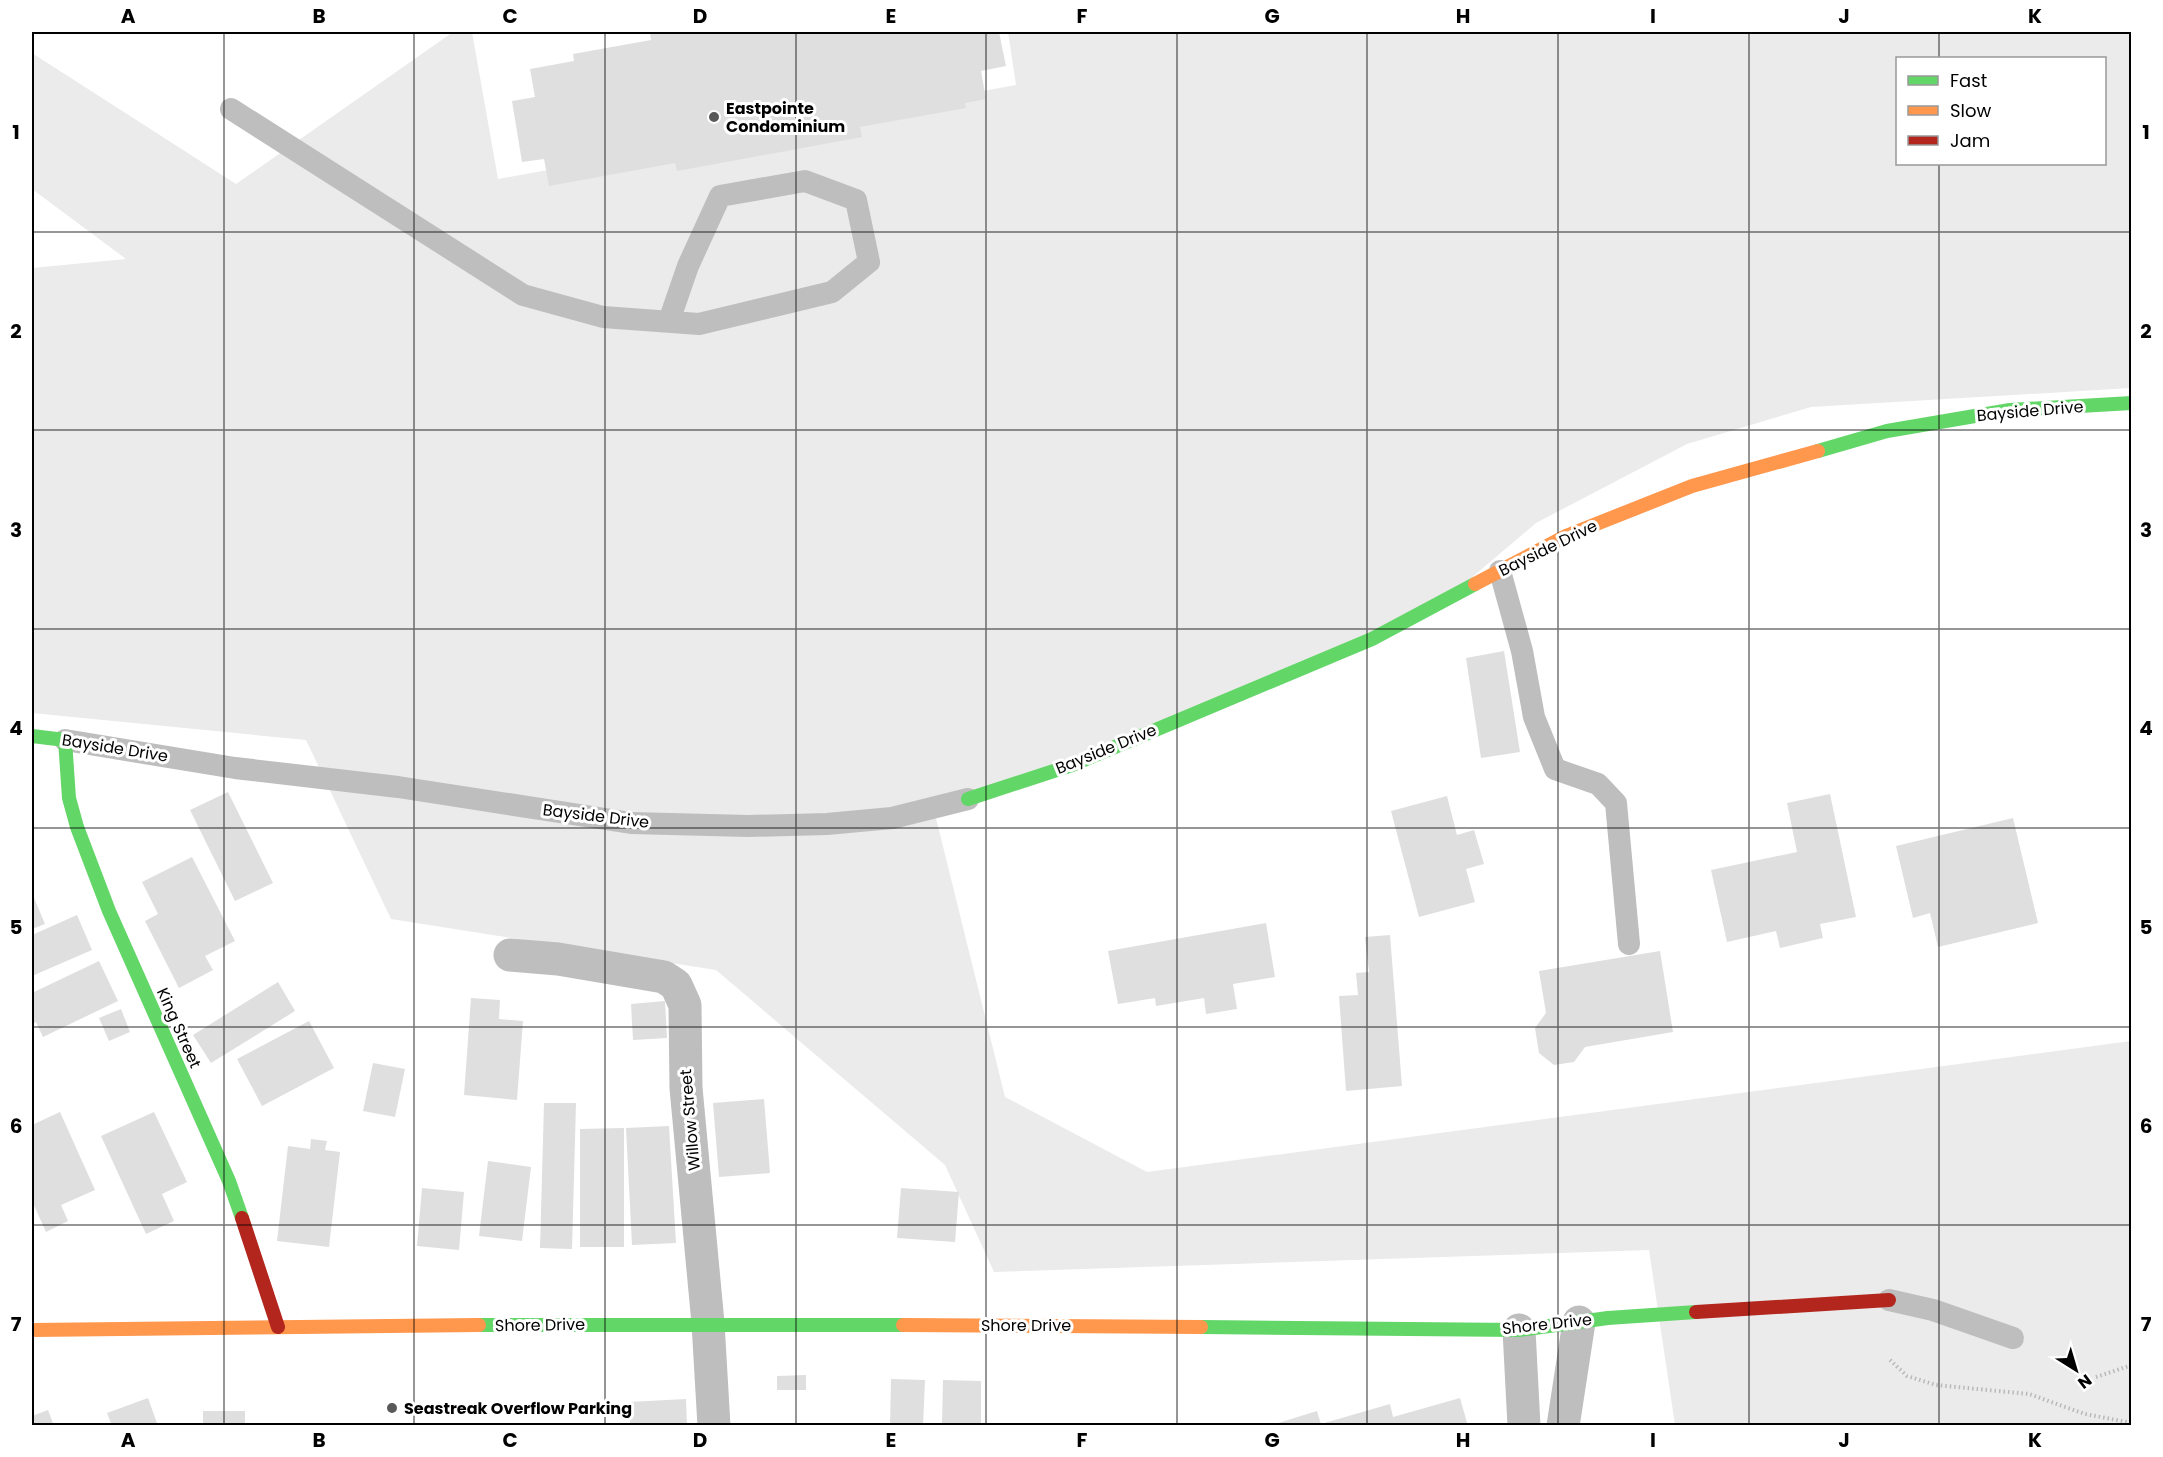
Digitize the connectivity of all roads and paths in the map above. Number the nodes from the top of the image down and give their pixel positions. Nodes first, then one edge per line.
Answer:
1 (231, 109) dead end
2 (669, 321) junction
3 (2132, 403) edge
4 (1500, 571) junction
5 (32, 736) edge
6 (65, 740) junction
7 (968, 799) joint
8 (1629, 944) dead end
9 (510, 955) dead end
10 (1889, 1300) joint
11 (1579, 1322) junction
12 (708, 1323) junction
13 (278, 1327) junction
14 (32, 1330) edge
15 (1519, 1330) junction
16 (2013, 1338) dead end
17 (1890, 1360) dead end
18 (2132, 1365) edge
19 (2096, 1377) dead end
20 (2132, 1424) edge
21 (714, 1425) edge
22 (1524, 1425) edge
23 (1563, 1425) edge

1 - 2 lane
2 - 2 lane
3 - 4 street, Bayside Drive
4 - 7 street, Bayside Drive
4 - 8 lane
5 - 6 street, Bayside Drive
6 - 7 lane, Bayside Drive
6 - 13 street, King Street
9 - 12 street, Willow Street
10 - 11 street, Shore Drive
10 - 16 lane, Shore Drive
11 - 15 street, Shore Drive
11 - 23 street
12 - 13 street, Shore Drive
12 - 15 street, Shore Drive
12 - 21 street, Willow Street
13 - 14 street, Shore Drive
15 - 22 street
17 - 20 path
18 - 19 path

